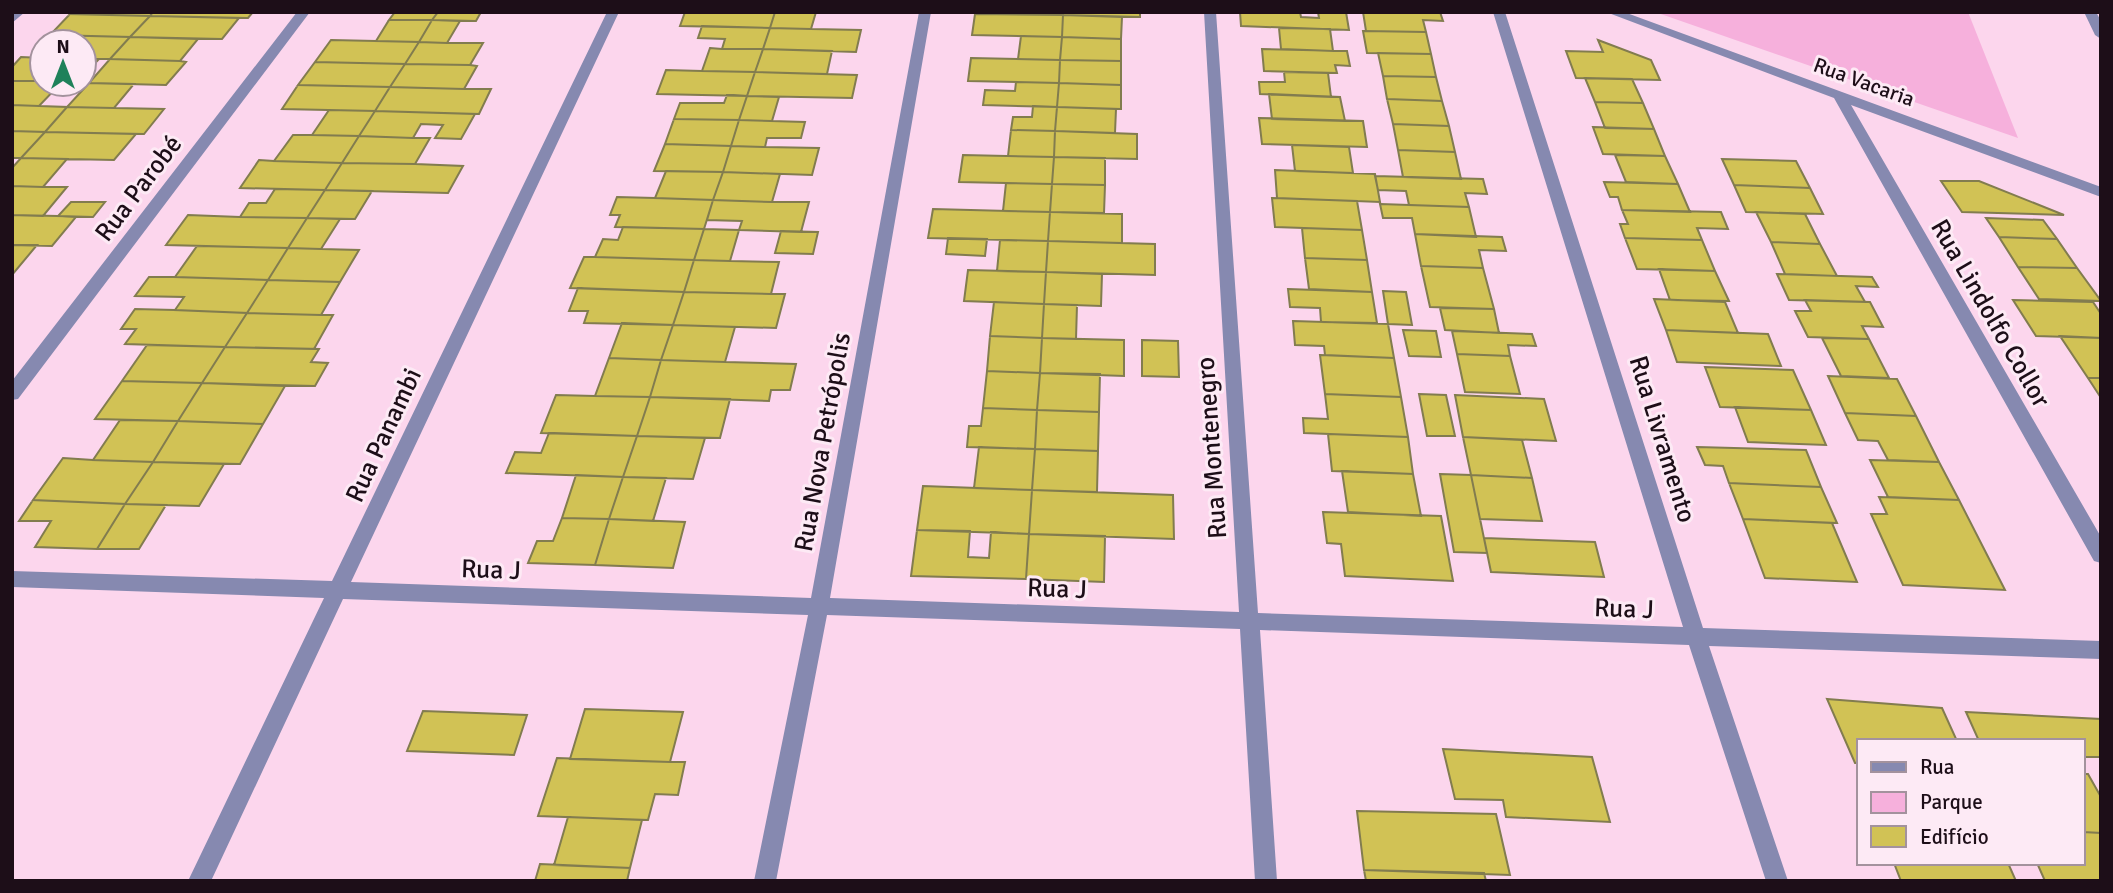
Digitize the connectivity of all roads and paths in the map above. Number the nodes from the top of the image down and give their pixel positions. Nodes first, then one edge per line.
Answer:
1 (19, 12) edge
2 (304, 12) edge
3 (613, 12) edge
4 (925, 12) edge
5 (1210, 12) edge
6 (1499, 12) edge
7 (1612, 12) edge
8 (2090, 12) edge
9 (12, 19) edge
10 (2101, 35) edge
11 (1839, 96) junction
12 (2101, 192) edge
13 (12, 394) edge
14 (2101, 555) edge
15 (12, 579) edge
16 (338, 590) junction
17 (819, 606) junction
18 (1248, 621) junction
19 (1696, 637) junction
20 (2101, 650) edge
21 (199, 881) edge
22 (765, 881) edge
23 (1266, 881) edge
24 (1777, 881) edge

1 - 9 street
2 - 13 street, Rua Parobé
3 - 16 street, Rua Panambi
4 - 17 street, Rua Nova Petrópolis
5 - 18 street, Rua Montenegro
6 - 19 street, Rua Livramento
7 - 11 street, Rua Vacaria
8 - 10 street
11 - 12 street, Rua Vacaria
11 - 14 street, Rua Lindolfo Collor
15 - 16 street, Rua J
16 - 17 street, Rua J
16 - 21 street, Rua Panambi
17 - 18 street, Rua J
17 - 22 street, Rua Nova Petrópolis
18 - 19 street, Rua J
18 - 23 street, Rua Montenegro
19 - 20 street, Rua J
19 - 24 street, Rua Livramento

